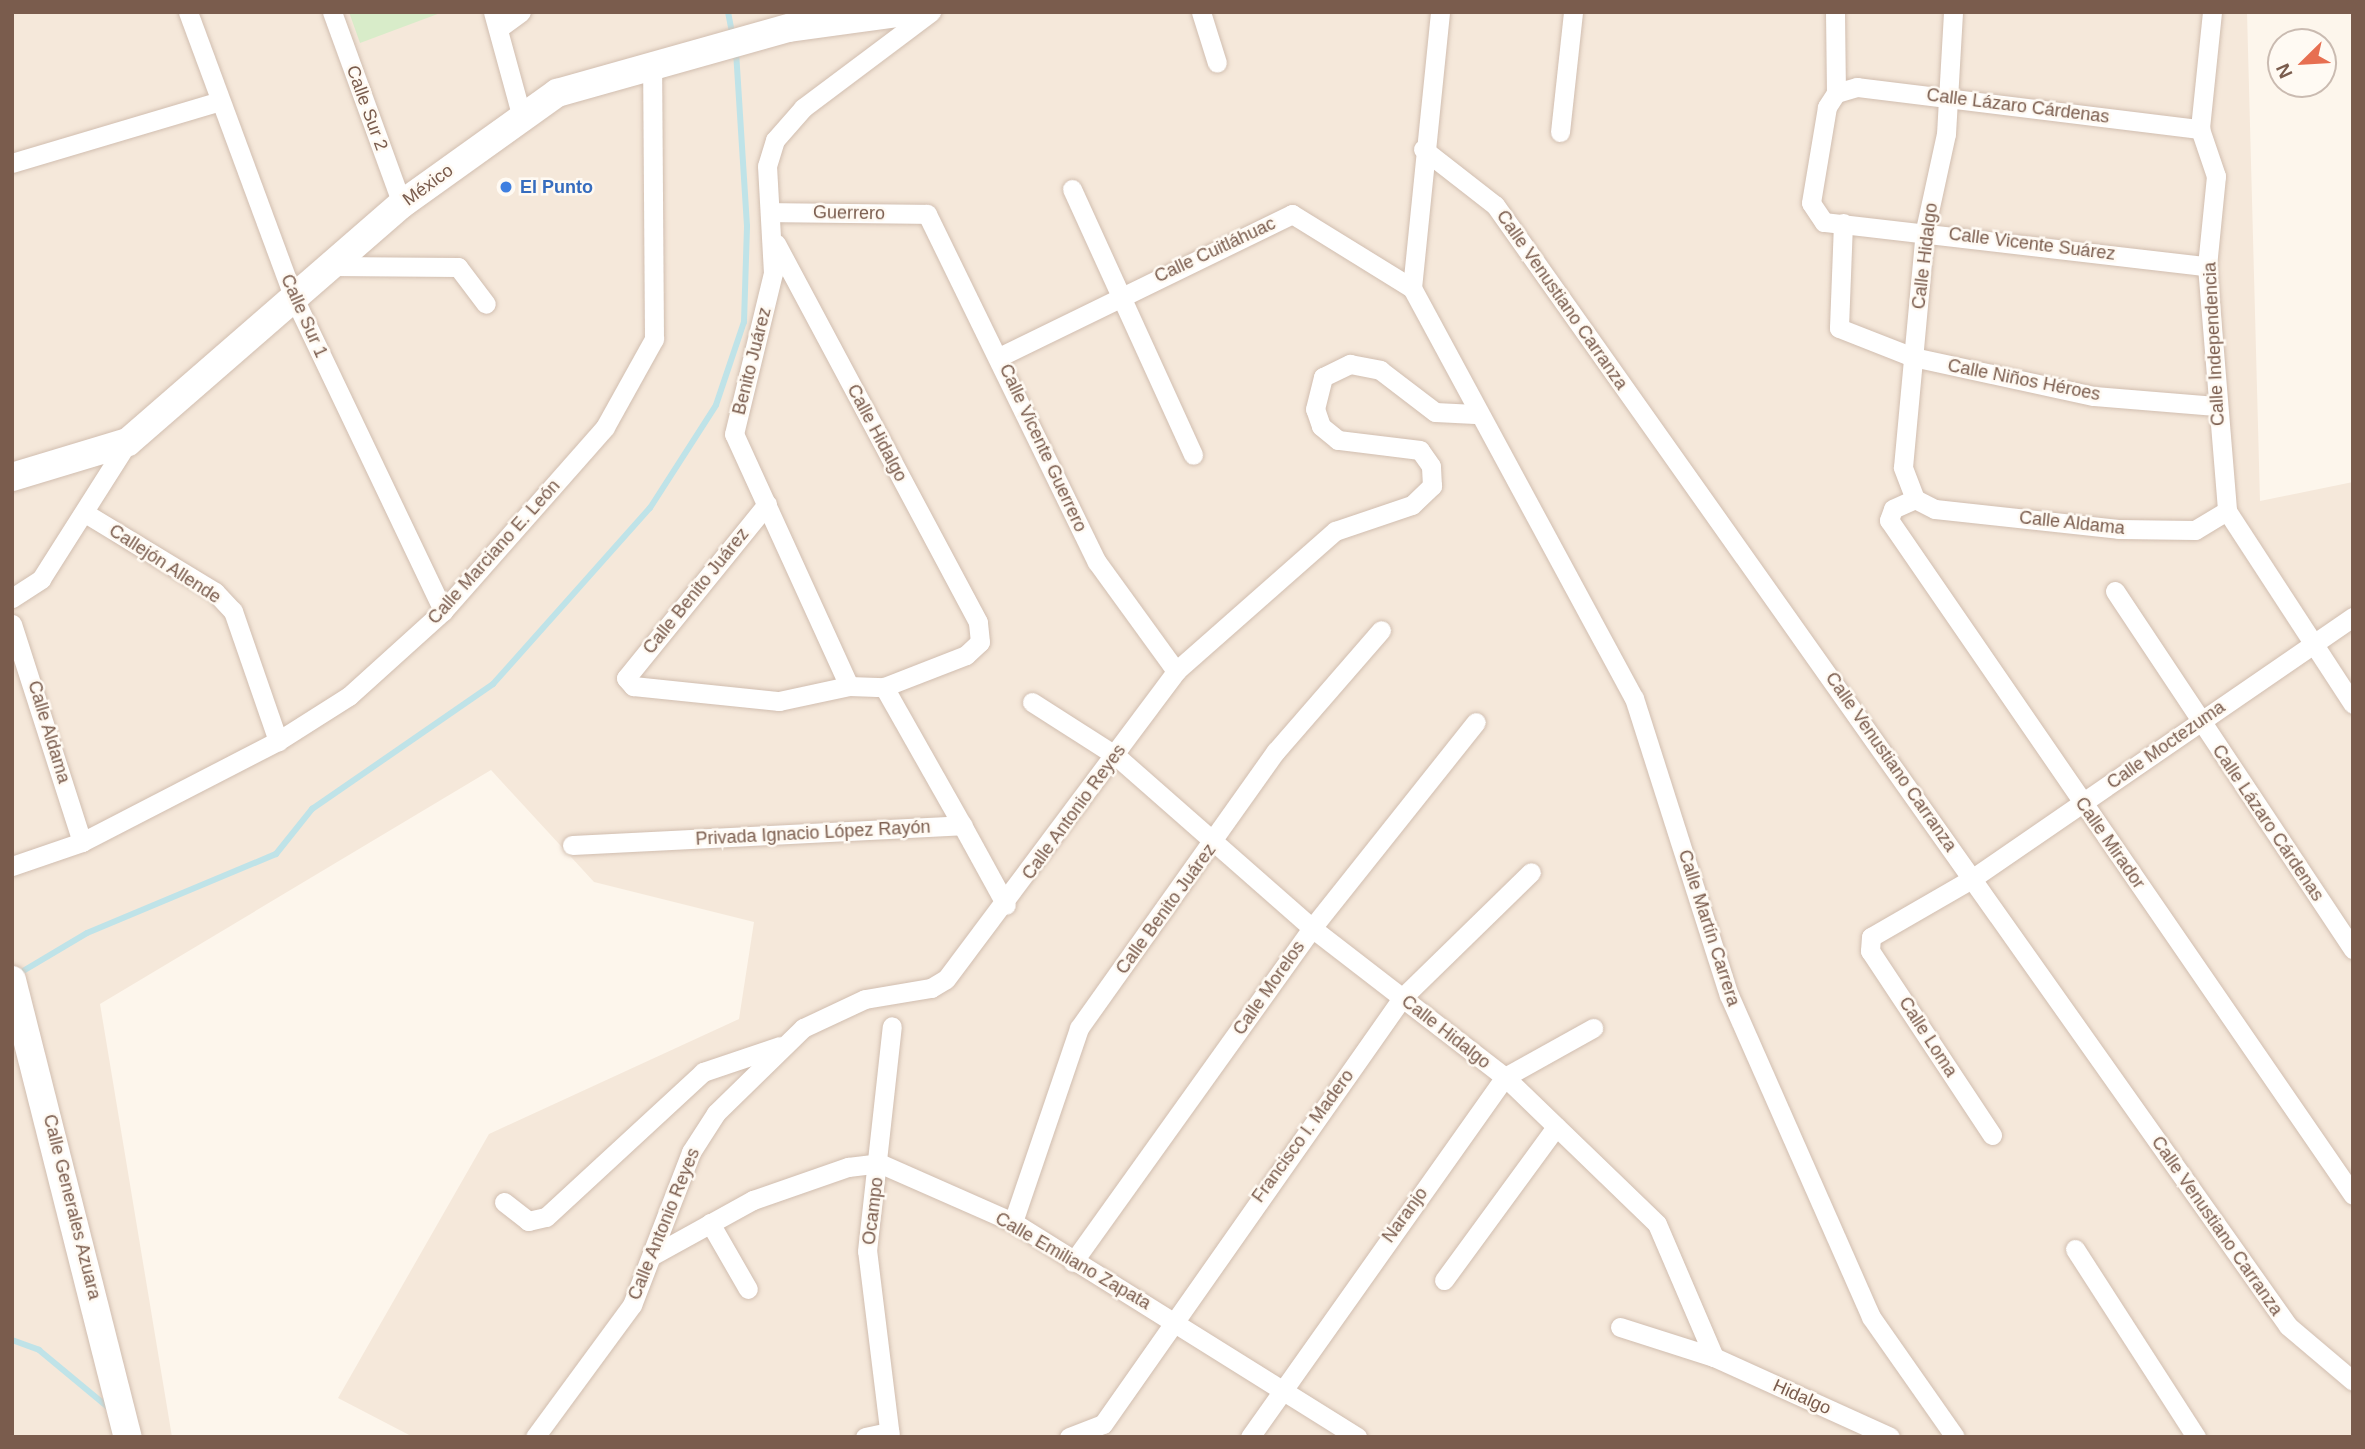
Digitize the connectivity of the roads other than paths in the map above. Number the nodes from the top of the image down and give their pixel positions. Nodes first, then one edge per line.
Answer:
1 (188, 12) edge
2 (332, 12) edge
3 (521, 12) edge
4 (904, 12) edge
5 (931, 12) edge
6 (1201, 12) edge
7 (1440, 12) edge
8 (1573, 12) edge
9 (1835, 12) edge
10 (1953, 12) edge
11 (2212, 12) edge
12 (849, 15) edge
13 (496, 20) edge
14 (660, 61) junction
15 (1217, 62) dead end
16 (1836, 93) junction
17 (1947, 96) junction
18 (220, 102) junction
19 (523, 118) junction
20 (2200, 129) junction
21 (1560, 132) dead end
22 (1423, 149) junction
23 (12, 163) edge
24 (1072, 189) dead end
25 (402, 204) junction
26 (770, 212) junction
27 (927, 214) joint
28 (1843, 223) junction
29 (1925, 230) junction
30 (776, 244) junction
31 (330, 266) junction
32 (2207, 266) junction
33 (1412, 288) junction
34 (1122, 294) junction
35 (294, 298) junction
36 (486, 304) dead end
37 (999, 357) junction
38 (1913, 357) junction
39 (2216, 406) junction
40 (1475, 414) junction
41 (128, 442) junction
42 (1193, 455) dead end
43 (12, 477) edge
44 (1915, 499) junction
45 (767, 504) junction
46 (2227, 511) junction
47 (85, 513) junction
48 (2115, 591) dead end
49 (12, 598) edge
50 (443, 611) junction
51 (2353, 617) edge
52 (12, 624) edge
53 (1381, 630) dead end
54 (2313, 645) junction
55 (1176, 671) junction
56 (849, 686) junction
57 (884, 687) junction
58 (1032, 702) dead end
59 (2353, 704) edge
60 (1476, 722) dead end
61 (2200, 722) junction
62 (278, 741) junction
63 (1115, 755) junction
64 (2082, 804) junction
65 (962, 825) junction
66 (1217, 839) junction
67 (82, 842) junction
68 (572, 845) dead end
69 (12, 866) edge
70 (1531, 872) dead end
71 (1973, 878) junction
72 (1006, 905) junction
73 (1312, 928) junction
74 (1871, 937) joint
75 (2353, 948) edge
76 (12, 979) edge
77 (1402, 998) junction
78 (892, 1026) dead end
79 (1593, 1028) dead end
80 (785, 1045) junction
81 (1505, 1077) junction
82 (1556, 1127) junction
83 (1992, 1135) dead end
84 (879, 1163) junction
85 (2353, 1195) edge
86 (504, 1202) dead end
87 (1013, 1222) junction
88 (710, 1223) junction
89 (2076, 1249) dead end
90 (655, 1254) junction
91 (1073, 1262) junction
92 (1444, 1280) dead end
93 (748, 1289) dead end
94 (1172, 1318) junction
95 (1620, 1327) dead end
96 (1714, 1357) junction
97 (2353, 1381) edge
98 (1279, 1389) junction
99 (890, 1434) edge
100 (128, 1437) edge
101 (535, 1437) edge
102 (865, 1437) edge
103 (1069, 1437) edge
104 (1250, 1437) edge
105 (1357, 1437) edge
106 (1890, 1437) edge
107 (1955, 1437) edge
108 (2196, 1437) edge

1 - 18 street, Calle Sur 1
2 - 25 street, Calle Sur 2
3 - 13 street
4 - 12 street, México
5 - 26 street, Benito Juárez
6 - 15 street
7 - 22 street
8 - 21 street
9 - 16 street
10 - 17 street, Calle Hidalgo
11 - 20 street, Calle Independencia
12 - 14 street, México
13 - 19 street
14 - 19 street, México
14 - 50 street, Calle Marciano E. León
16 - 17 street, Calle Lázaro Cárdenas
16 - 28 street, Calle Vicente Suárez
17 - 20 street, Calle Lázaro Cárdenas
17 - 29 street, Calle Hidalgo
18 - 23 street
18 - 35 street, Calle Sur 1
19 - 25 street, México
20 - 32 street, Calle Independencia
22 - 33 street
22 - 71 street, Calle Venustiano Carranza
24 - 34 street
25 - 31 street, México
26 - 27 street, Guerrero
26 - 30 street, Benito Juárez
27 - 37 street, Calle Vicente Guerrero
28 - 29 street, Calle Vicente Suárez
28 - 38 street, Calle Niños Héroes
29 - 32 street, Calle Vicente Suárez
29 - 38 street, Calle Hidalgo
30 - 45 street, Benito Juárez
30 - 57 street, Calle Hidalgo
31 - 35 street, México
31 - 36 street
32 - 39 street, Calle Independencia
33 - 34 street, Calle Cuitláhuac
33 - 40 street
34 - 37 street, Calle Cuitláhuac
34 - 42 street
35 - 41 street, México
35 - 50 street, Calle Sur 1
37 - 55 street, Calle Vicente Guerrero
38 - 39 street, Calle Niños Héroes
38 - 44 street, Calle Hidalgo
39 - 46 street, Calle Independencia
40 - 55 street, Calle Antonio Reyes
40 - 107 street, Calle Martín Carrera
41 - 43 street, México
41 - 47 street
44 - 46 street, Calle Aldama
44 - 64 street, Calle Mirador
45 - 56 street, Benito Juárez
45 - 56 street, Calle Benito Juárez
46 - 54 street
47 - 49 street
47 - 62 street, Callejón Allende
48 - 61 street, Calle Lázaro Cárdenas
50 - 62 street, Calle Marciano E. León
51 - 54 street, Calle Moctezuma
52 - 67 street, Calle Aldama
53 - 66 street, Calle Benito Juárez
54 - 59 street
54 - 61 street, Calle Moctezuma
55 - 63 street, Calle Antonio Reyes
56 - 57 street
57 - 65 street
58 - 63 street, Calle Hidalgo
60 - 73 street, Calle Morelos
61 - 64 street, Calle Moctezuma
61 - 75 street, Calle Lázaro Cárdenas
62 - 67 street, Calle Marciano E. León
63 - 66 street, Calle Hidalgo
63 - 72 street, Calle Antonio Reyes
64 - 71 street, Calle Moctezuma
64 - 85 street, Calle Mirador
65 - 68 street, Privada Ignacio López Rayón
65 - 72 street
66 - 73 street, Calle Hidalgo
66 - 87 street, Calle Benito Juárez
67 - 69 street, Calle Marciano E. León
70 - 77 street, Francisco I. Madero
71 - 74 street, Calle Moctezuma
71 - 97 street, Calle Venustiano Carranza
72 - 80 street, Calle Antonio Reyes
73 - 77 street, Calle Hidalgo
73 - 91 street, Calle Morelos
74 - 83 street, Calle Loma
76 - 100 street, Calle Generales Azuara
77 - 81 street, Calle Hidalgo
77 - 94 street, Francisco I. Madero
78 - 84 street, Ocampo
79 - 81 street, Naranjo
80 - 86 street
80 - 90 street, Calle Antonio Reyes
81 - 82 street, Calle Hidalgo
81 - 98 street, Naranjo
82 - 92 street
82 - 96 street, Calle Hidalgo
84 - 87 street, Calle Emiliano Zapata
84 - 88 street
84 - 99 street, Ocampo
87 - 91 street, Calle Emiliano Zapata
88 - 90 street
88 - 93 street
89 - 108 street
90 - 101 street, Calle Antonio Reyes
91 - 94 street, Calle Emiliano Zapata
94 - 98 street, Calle Emiliano Zapata
94 - 103 street, Francisco I. Madero
95 - 96 street, Hidalgo
96 - 106 street, Hidalgo
98 - 104 street, Naranjo
98 - 105 street, Calle Emiliano Zapata
99 - 102 street

